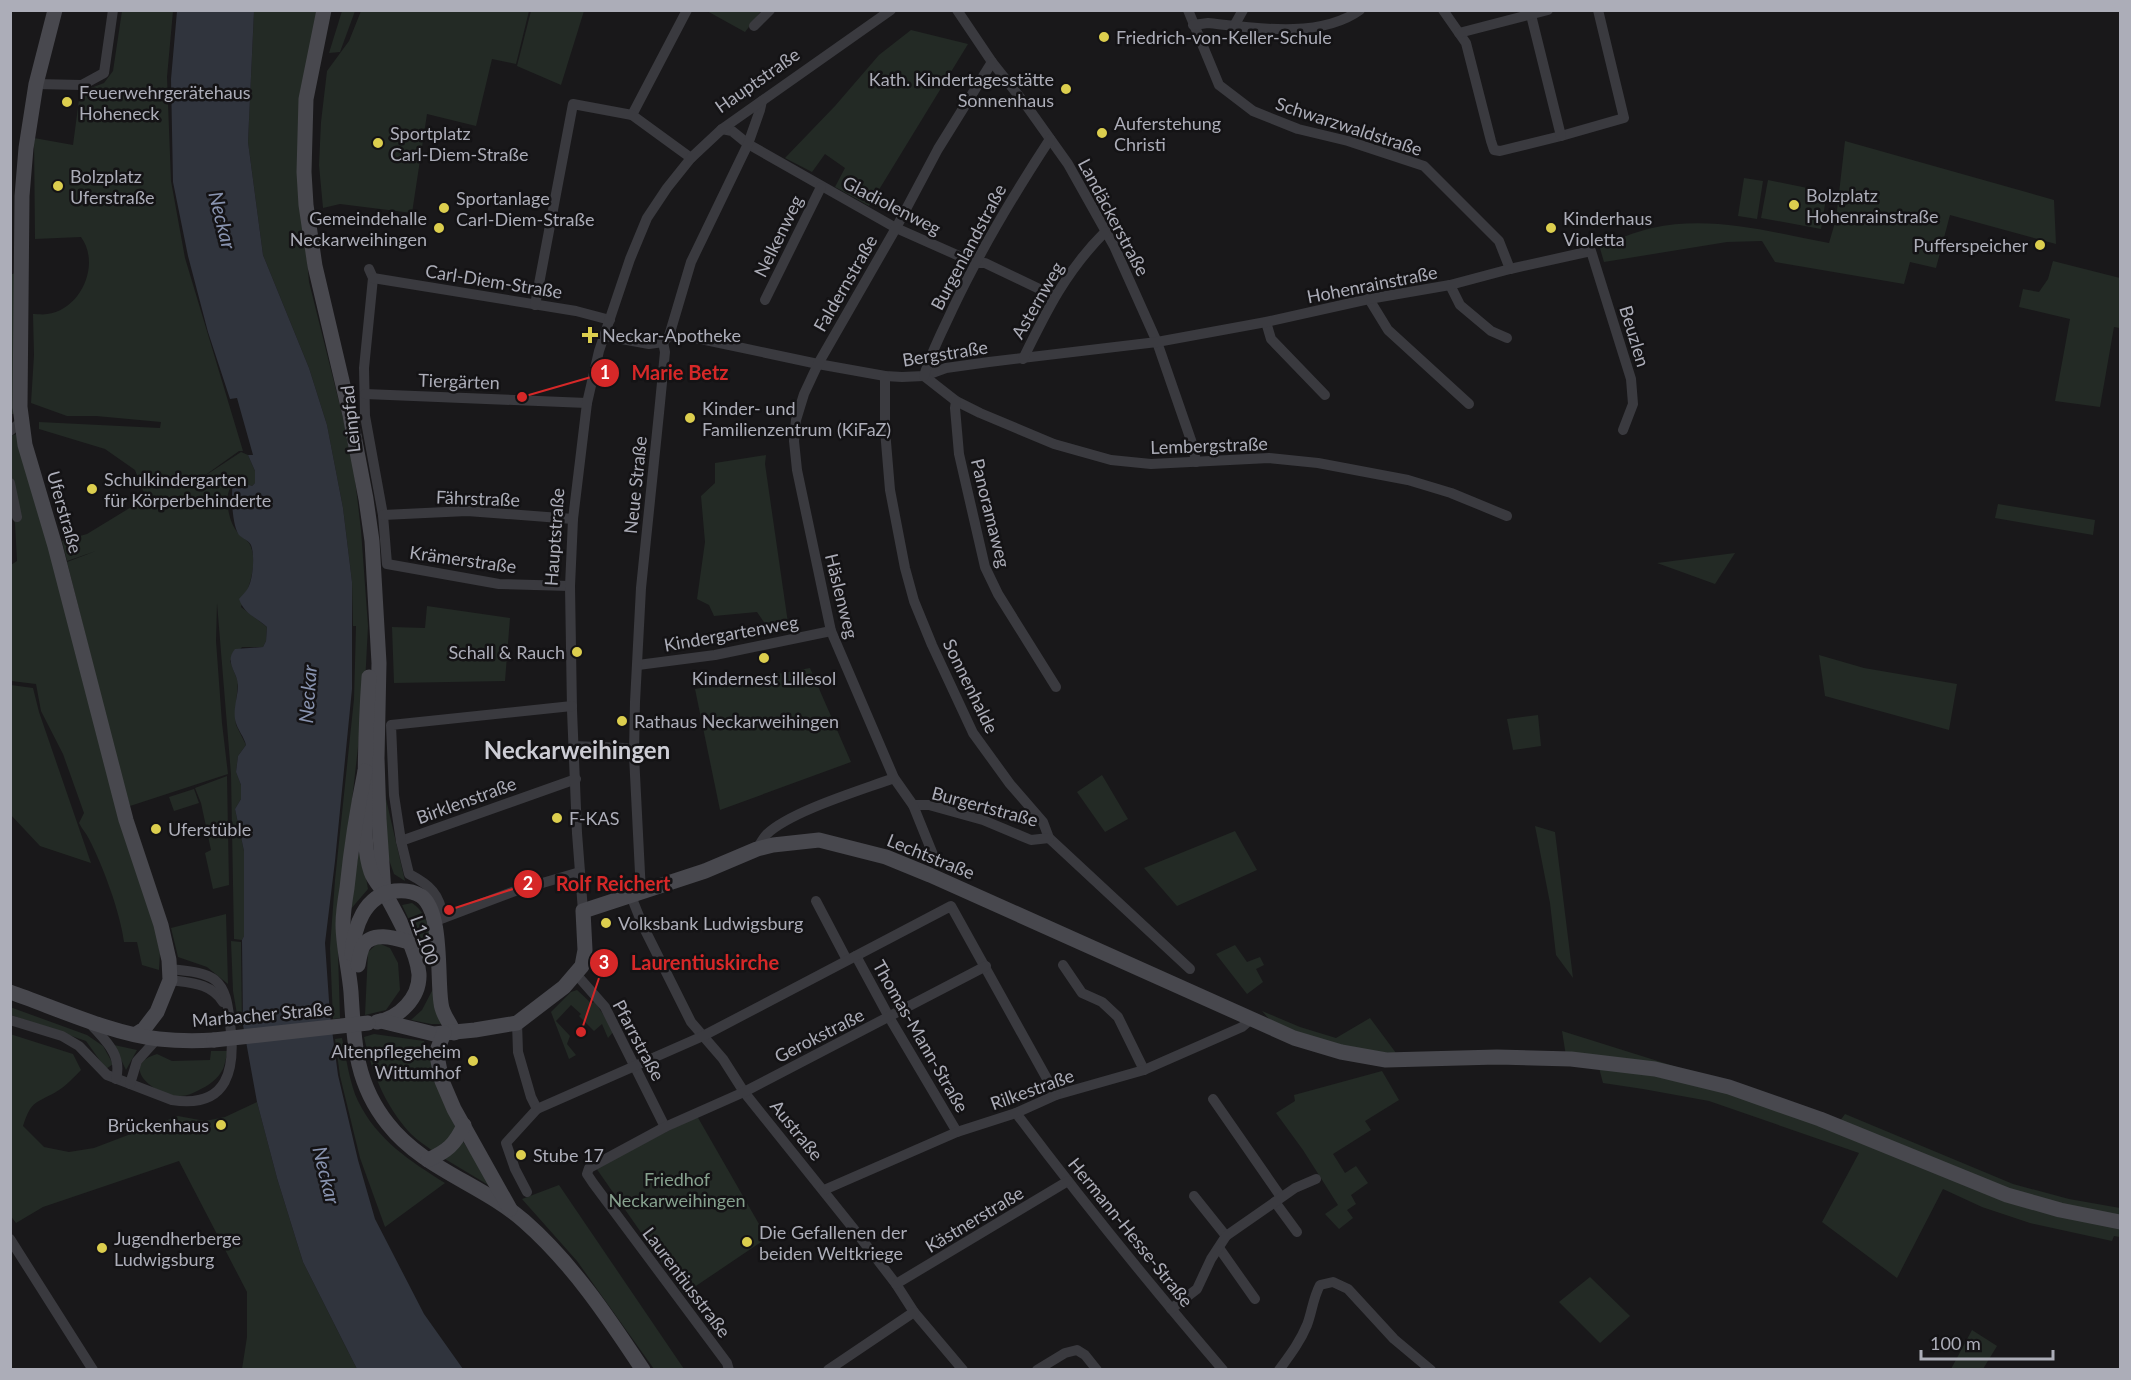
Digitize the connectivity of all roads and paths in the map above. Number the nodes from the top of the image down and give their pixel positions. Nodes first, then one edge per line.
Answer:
1 (55, 10) edge
2 (113, 10) edge
3 (324, 10) edge
4 (687, 10) edge
5 (770, 10) edge
6 (891, 10) edge
7 (957, 10) edge
8 (1188, 10) edge
9 (1243, 10) edge
10 (1360, 10) edge
11 (1443, 10) edge
12 (1548, 10) edge
13 (1598, 10) edge
14 (1531, 15) junction
15 (1193, 25) junction
16 (754, 26) dead end
17 (1234, 26) junction
18 (1459, 33) junction
19 (992, 62) junction
20 (36, 84) junction
21 (762, 101) junction
22 (632, 115) junction
23 (722, 129) junction
24 (1561, 136) junction
25 (1050, 139) junction
26 (748, 144) junction
27 (691, 158) junction
28 (820, 187) junction
29 (896, 228) junction
30 (1105, 232) junction
31 (1591, 251) joint
32 (975, 263) junction
33 (1510, 269) junction
34 (371, 274) joint
35 (1450, 285) junction
36 (1054, 296) junction
37 (1369, 299) junction
38 (765, 300) dead end
39 (535, 305) junction
40 (610, 320) junction
41 (1266, 322) junction
42 (605, 336) junction
43 (1507, 338) dead end
44 (666, 339) junction
45 (1157, 342) junction
46 (1023, 359) junction
47 (818, 364) junction
48 (885, 376) junction
49 (924, 376) junction
50 (365, 394) junction
51 (1325, 395) dead end
52 (956, 401) junction
53 (587, 403) junction
54 (1469, 404) dead end
55 (16, 426) edge
56 (1623, 430) dead end
57 (1196, 462) junction
58 (10, 483) edge
59 (383, 515) junction
60 (1507, 516) dead end
61 (17, 517) dead end
62 (573, 519) junction
63 (387, 564) joint
64 (570, 586) junction
65 (375, 622) junction
66 (831, 631) junction
67 (638, 665) junction
68 (1056, 687) dead end
69 (572, 706) junction
70 (573, 746) junction
71 (626, 748) dead end
72 (365, 771) junction
73 (894, 778) junction
74 (576, 779) junction
75 (913, 806) junction
76 (1049, 838) junction
77 (401, 841) junction
78 (757, 849) junction
79 (934, 857) dead end
80 (580, 872) junction
81 (384, 893) junction
82 (636, 895) junction
83 (816, 901) dead end
84 (584, 911) junction
85 (437, 922) junction
86 (408, 942) junction
87 (851, 958) junction
88 (1063, 965) dead end
89 (986, 966) junction
90 (1190, 969) dead end
91 (170, 974) junction
92 (576, 974) junction
93 (351, 988) junction
94 (10, 992) edge
95 (157, 1012) junction
96 (889, 1017) junction
97 (85, 1019) junction
98 (10, 1020) edge
99 (1250, 1020) junction
100 (381, 1021) junction
101 (517, 1023) junction
102 (449, 1033) junction
103 (136, 1034) junction
104 (703, 1036) junction
105 (165, 1039) junction
106 (636, 1066) junction
107 (1144, 1070) junction
108 (116, 1079) junction
109 (130, 1084) junction
110 (744, 1092) junction
111 (1056, 1095) junction
112 (1213, 1099) dead end
113 (537, 1109) junction
114 (1016, 1113) junction
115 (464, 1125) junction
116 (665, 1127) junction
117 (957, 1132) junction
118 (428, 1160) junction
119 (1316, 1179) dead end
120 (1068, 1181) junction
121 (824, 1190) junction
122 (527, 1192) dead end
123 (1194, 1196) dead end
124 (1278, 1200) junction
125 (511, 1211) junction
126 (2121, 1222) edge
127 (1297, 1232) dead end
128 (1226, 1236) junction
129 (10, 1239) edge
130 (1219, 1248) junction
131 (896, 1284) junction
132 (1254, 1299) dead end
133 (1171, 1309) junction
134 (914, 1312) junction
135 (93, 1370) edge
136 (643, 1370) edge
137 (729, 1370) edge
138 (828, 1370) edge
139 (963, 1370) edge
140 (1037, 1370) edge
141 (1097, 1370) edge
142 (1223, 1370) edge
143 (1279, 1370) edge
144 (1431, 1370) edge

1 - 20 street, Uferstraße
2 - 20 street
3 - 65 street
4 - 22 street
5 - 16 street
6 - 21 street, Hauptstraße
7 - 19 street, Landäckerstraße
8 - 15 street, Schwarzwaldstraße
9 - 17 street
10 - 17 street
11 - 18 street
12 - 14 street
13 - 24 street
14 - 18 street
14 - 24 street
15 - 17 street
15 - 33 street, Schwarzwaldstraße
18 - 24 street
19 - 25 street, Landäckerstraße
19 - 29 street, Faldernstraße
20 - 55 street, Uferstraße
21 - 23 street, Hauptstraße
21 - 26 street, Neue Straße
22 - 27 street
22 - 39 street
23 - 26 street, Gladiolenweg
23 - 27 street, Hauptstraße
25 - 30 street, Landäckerstraße
25 - 32 street, Burgenlandstraße
26 - 28 street, Gladiolenweg
26 - 44 street, Neue Straße
27 - 40 street, Hauptstraße
28 - 29 street, Gladiolenweg
28 - 38 street, Nelkenweg
29 - 32 street, Gladiolenweg
29 - 47 street, Faldernstraße
30 - 36 street, Asternweg
30 - 45 street, Landäckerstraße
31 - 33 street, Hohenrainstraße
31 - 56 street, Beuzlen
32 - 36 street, Gladiolenweg
32 - 49 street, Burgenlandstraße
33 - 35 street, Hohenrainstraße
34 - 39 street, Carl-Diem-Straße
34 - 50 street, Leinpfad
35 - 37 street, Hohenrainstraße
35 - 43 street
36 - 46 street, Asternweg
37 - 41 street, Hohenrainstraße
37 - 54 street
39 - 40 street, Carl-Diem-Straße
40 - 42 street, Hauptstraße
41 - 45 street, Hohenrainstraße
41 - 51 street
42 - 44 street, Bergstraße
42 - 53 street, Hauptstraße
44 - 47 street, Bergstraße
44 - 67 street, Neue Straße
45 - 46 street, Bergstraße
45 - 57 street, Landäckerstraße
46 - 49 street, Bergstraße
47 - 48 street, Bergstraße
47 - 66 street, Häslenweg
48 - 49 street, Bergstraße
48 - 76 street, Sonnenhalde
49 - 52 street, Lembergstraße
50 - 53 street, Tiergärten
50 - 59 street, Leinpfad
52 - 57 street, Lembergstraße
52 - 68 street, Panoramaweg
53 - 62 street, Hauptstraße
55 - 91 street, Uferstraße
57 - 60 street, Lembergstraße
58 - 61 street
59 - 62 street, Fährstraße
59 - 63 street, Leinpfad
62 - 64 street, Hauptstraße
63 - 64 street, Krämerstraße
64 - 69 street, Hauptstraße
65 - 72 street
65 - 81 street
66 - 67 street, Kindergartenweg
66 - 73 street, Häslenweg
67 - 82 street, Neue Straße
69 - 70 street, Hauptstraße
69 - 77 street
70 - 71 street
70 - 74 street, Hauptstraße
72 - 81 street, L1100
72 - 93 street
73 - 75 street, Häslenweg
73 - 78 street
74 - 77 street, Birklenstraße
74 - 80 street, Hauptstraße
75 - 76 street, Burgertstraße
75 - 79 street, Häslenweg
76 - 90 street, Sonnenhalde
77 - 85 street
78 - 82 street, Lechtstraße
78 - 99 street, Lechtstraße
80 - 84 street, Hauptstraße
80 - 85 street
81 - 85 street
81 - 86 street, L1100
81 - 93 street
82 - 84 street, Lechtstraße
82 - 104 street, Austraße
83 - 87 street, Thomas-Mann-Straße
84 - 92 street, Hauptstraße
85 - 102 street
86 - 93 street
86 - 100 street, L1100
87 - 89 street
87 - 96 street, Thomas-Mann-Straße
87 - 104 street
88 - 107 street
89 - 96 street, Gerokstraße
89 - 111 street
91 - 95 street
91 - 109 street
92 - 101 street
92 - 106 street, Pfarrstraße
93 - 118 street
94 - 97 street, Marbacher Straße
95 - 103 street
95 - 105 street
96 - 110 street, Gerokstraße
96 - 117 street, Thomas-Mann-Straße
97 - 103 street, Marbacher Straße
97 - 108 street
98 - 108 street
99 - 107 street, Rilkestraße
99 - 126 street, Lechtstraße
100 - 102 street
100 - 105 street, Marbacher Straße, bridge
101 - 102 street
101 - 113 street
102 - 115 street
103 - 105 street, Marbacher Straße
104 - 106 street
104 - 110 street, Austraße
105 - 109 street
106 - 113 street
106 - 116 street, Pfarrstraße
107 - 111 street, Rilkestraße
108 - 109 street
110 - 116 street, Gerokstraße
110 - 121 street, Austraße
111 - 114 street, Rilkestraße
112 - 124 street
113 - 122 street
114 - 117 street, Rilkestraße
114 - 120 street, Hermann-Hesse-Straße
115 - 118 street
115 - 125 street
116 - 137 street, Laurentiusstraße
117 - 121 street, Rilkestraße
118 - 125 street
119 - 124 street
120 - 131 street, Kästnerstraße
120 - 133 street, Hermann-Hesse-Straße
121 - 131 street, Austraße
123 - 128 street
124 - 127 street
124 - 128 street
125 - 136 street
128 - 130 street
129 - 135 street
130 - 132 street
130 - 133 street
131 - 134 street, Austraße
133 - 142 street, Hermann-Hesse-Straße
134 - 138 street
134 - 139 street, Austraße
140 - 141 street
143 - 144 street

